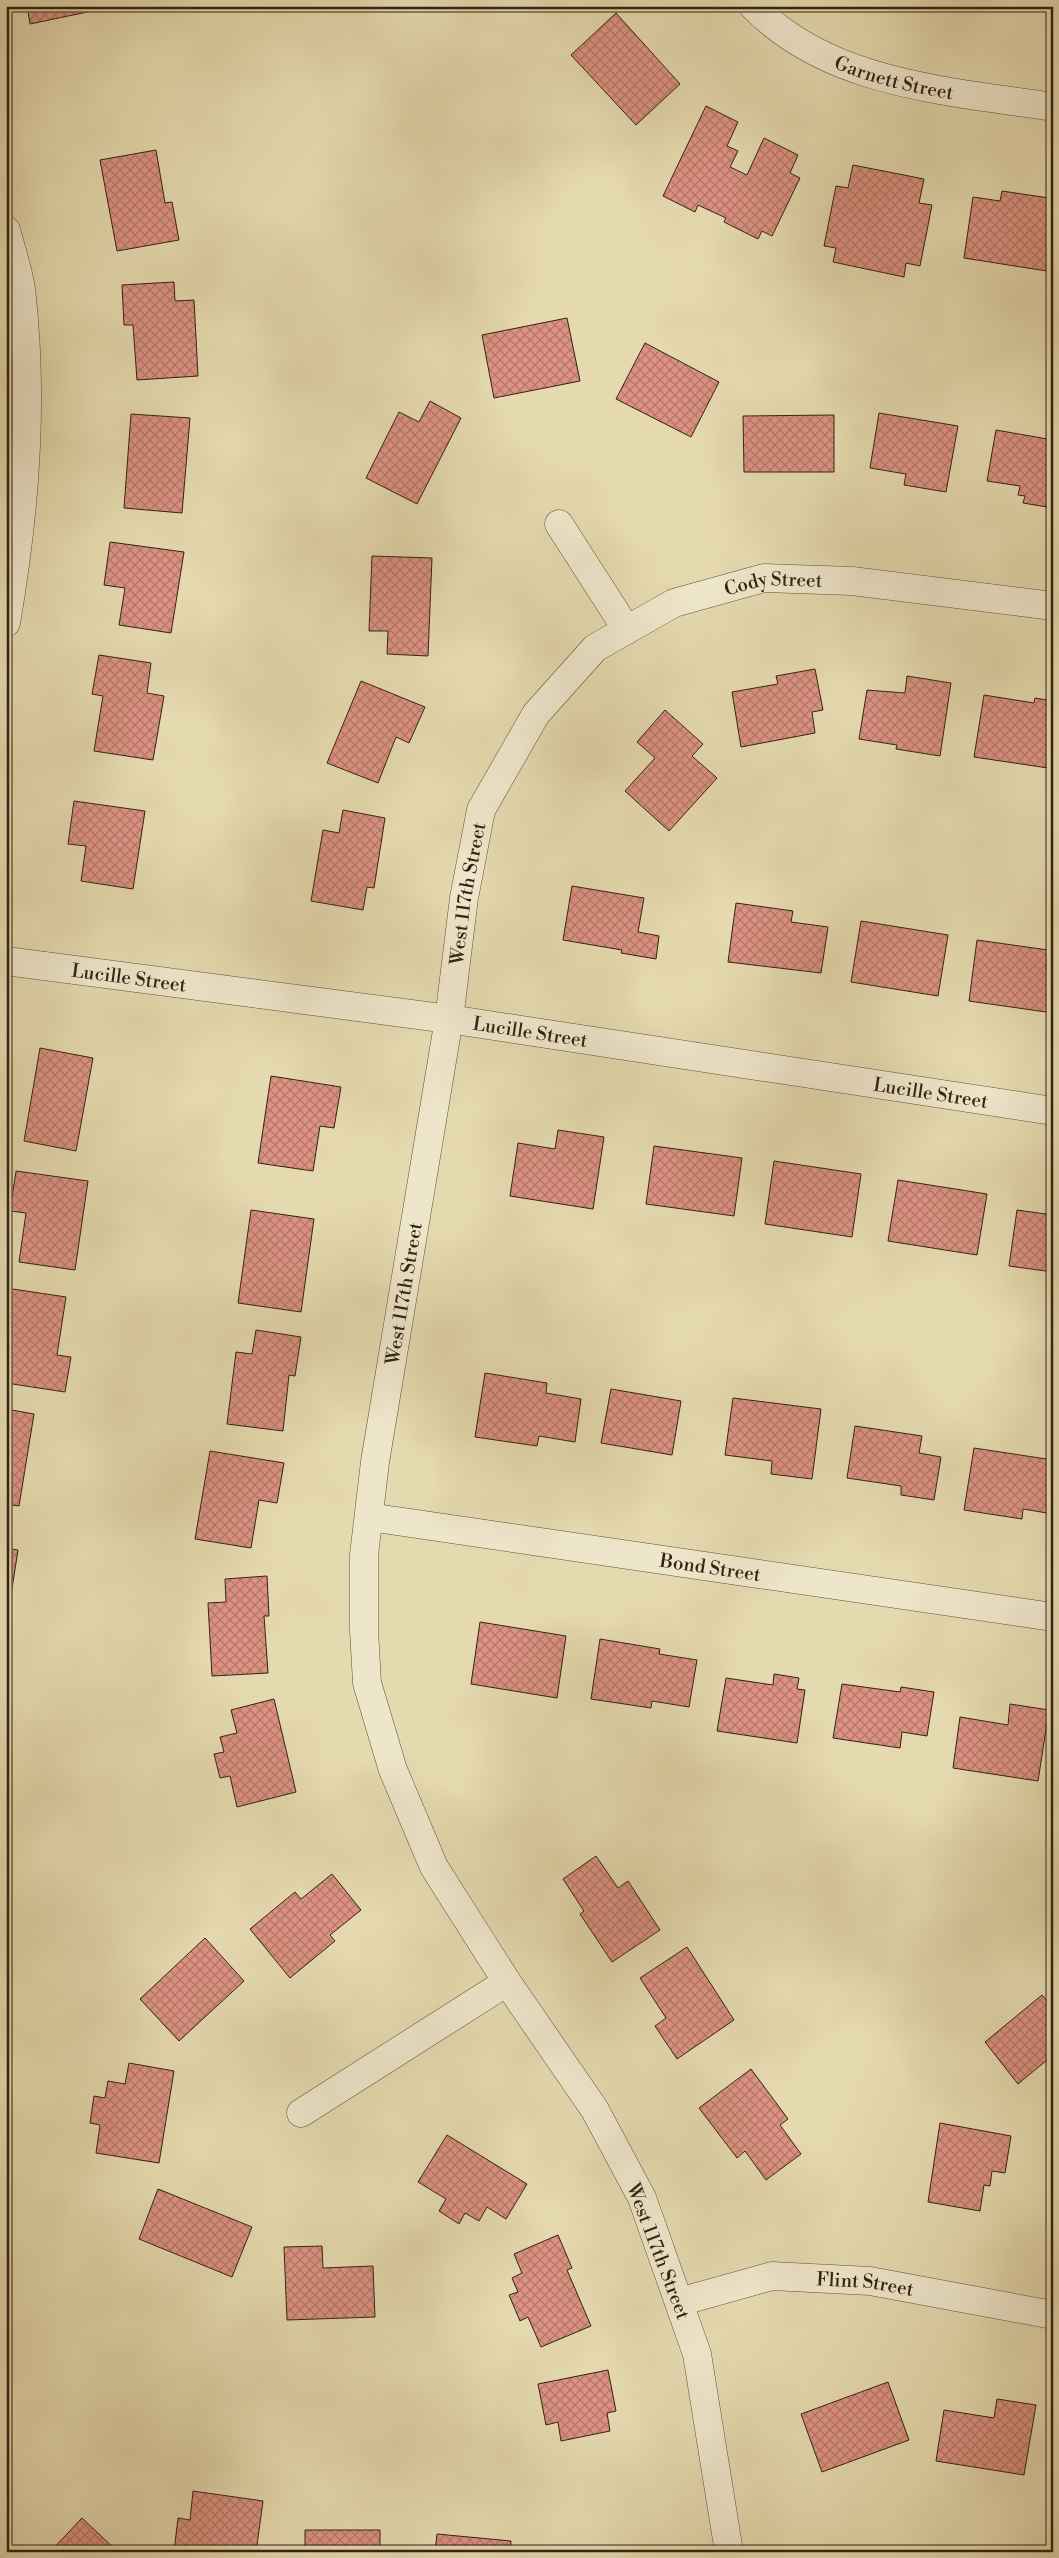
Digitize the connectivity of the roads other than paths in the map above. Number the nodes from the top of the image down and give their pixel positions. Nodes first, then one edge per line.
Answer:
1 (753, 6) edge
2 (1053, 107) edge
3 (6, 230) edge
4 (559, 524) dead end
5 (1053, 606) edge
6 (6, 623) edge
7 (627, 630) junction
8 (6, 961) edge
9 (449, 1019) junction
10 (1053, 1111) edge
11 (369, 1517) junction
12 (1053, 1617) edge
13 (507, 1982) junction
14 (301, 2113) dead end
15 (679, 2302) junction
16 (1053, 2315) edge
17 (729, 2552) edge

1 - 2 street, Garnett Street
3 - 6 street
4 - 7 street
5 - 7 street, Cody Street
7 - 9 street, West 117th Street
8 - 9 street, Lucille Street
9 - 10 street, Lucille Street
9 - 11 street, West 117th Street
11 - 12 street, Bond Street
11 - 13 street, West 117th Street
13 - 14 street
13 - 15 street, West 117th Street
15 - 16 street, Flint Street
15 - 17 street, West 117th Street

